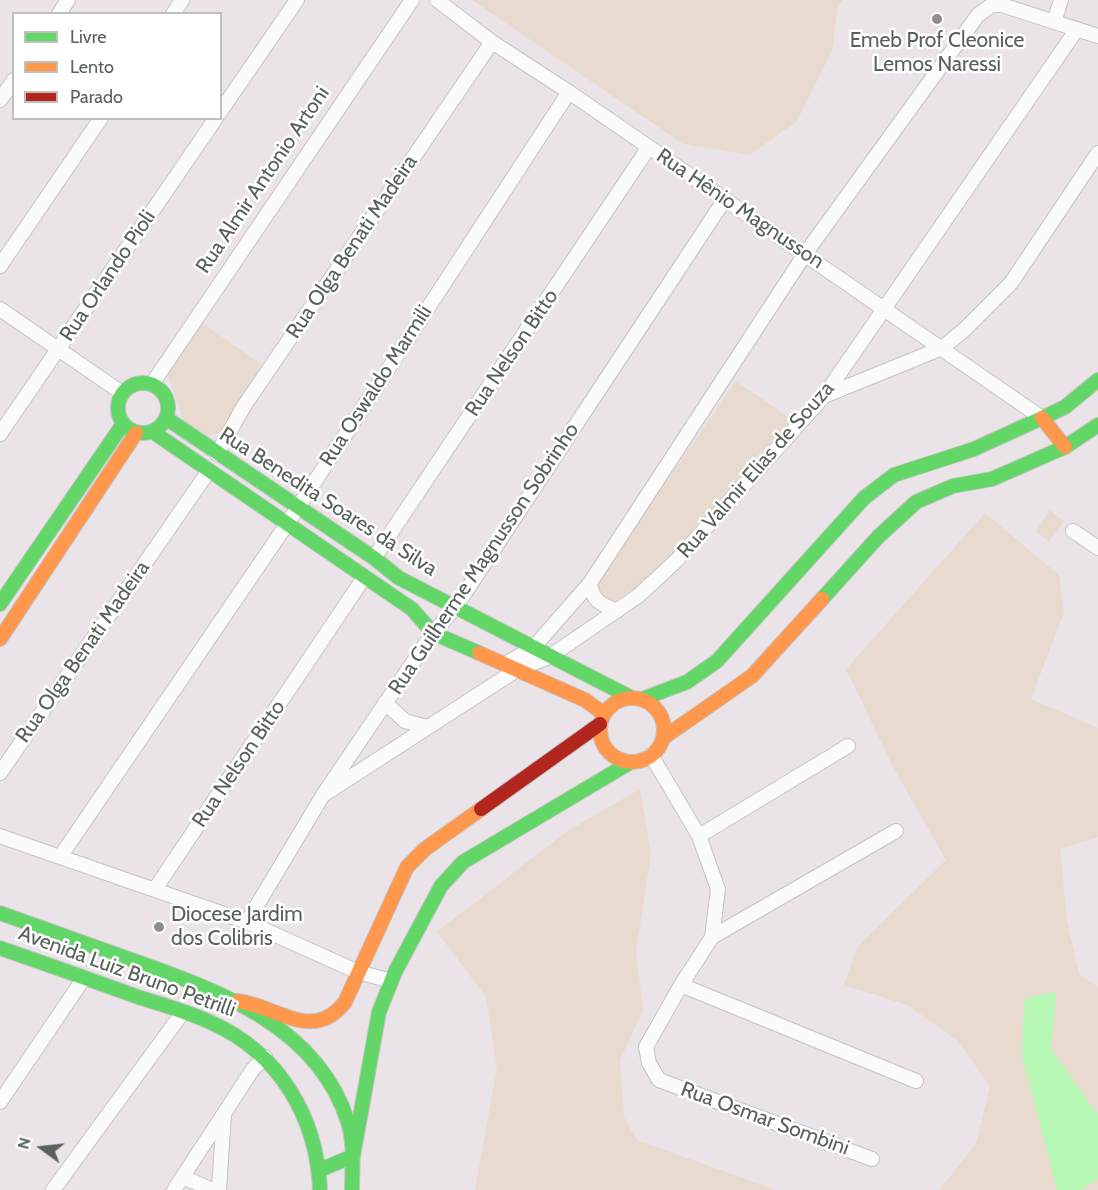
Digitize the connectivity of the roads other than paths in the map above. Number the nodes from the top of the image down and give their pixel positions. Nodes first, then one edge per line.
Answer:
1 (297, 0) edge
2 (412, 0) edge
3 (437, 0) edge
4 (1061, 0) edge
5 (1054, 22) junction
6 (1077, 29) junction
7 (1098, 36) edge
8 (492, 42) junction
9 (12, 83) edge
10 (569, 92) junction
11 (0, 100) edge
12 (222, 109) edge
13 (100, 120) edge
14 (215, 120) edge
15 (649, 147) junction
16 (1098, 153) edge
17 (725, 199) junction
18 (805, 254) junction
19 (0, 266) edge
20 (884, 308) junction
21 (0, 309) edge
22 (58, 348) junction
23 (942, 348) junction
24 (1098, 380) edge
25 (152, 384) junction
26 (122, 393) junction
27 (825, 396) junction
28 (166, 418) junction
29 (1042, 418) junction
30 (123, 424) junction
31 (1098, 425) edge
32 (153, 432) junction
33 (136, 433) junction
34 (0, 434) edge
35 (1065, 447) junction
36 (217, 454) junction
37 (208, 472) junction
38 (298, 506) junction
39 (287, 524) junction
40 (1073, 531) dead end
41 (1098, 548) edge
42 (374, 558) junction
43 (363, 579) junction
44 (590, 583) junction
45 (0, 604) edge
46 (455, 608) junction
47 (616, 611) junction
48 (433, 633) junction
49 (0, 639) edge
50 (533, 648) junction
51 (549, 657) junction
52 (511, 666) junction
53 (636, 698) junction
54 (385, 703) junction
55 (602, 719) junction
56 (427, 728) junction
57 (663, 738) junction
58 (848, 746) dead end
59 (651, 755) junction
60 (631, 762) junction
61 (0, 773) edge
62 (322, 795) junction
63 (896, 831) dead end
64 (0, 836) edge
65 (699, 836) junction
66 (60, 857) junction
67 (155, 889) junction
68 (0, 913) edge
69 (247, 922) junction
70 (712, 937) junction
71 (0, 948) edge
72 (51, 949) junction
73 (358, 972) junction
74 (84, 978) junction
75 (391, 981) junction
76 (681, 985) junction
77 (238, 1001) junction
78 (183, 1012) junction
79 (266, 1057) junction
80 (916, 1080) dead end
81 (0, 1102) edge
82 (224, 1113) junction
83 (353, 1156) junction
84 (872, 1159) dead end
85 (320, 1170) junction
86 (183, 1177) junction
87 (52, 1190) edge
88 (174, 1190) edge
89 (212, 1190) edge
90 (219, 1190) edge
91 (320, 1190) edge
92 (352, 1190) edge

1 - 12 street
2 - 25 street, Rua Almir Antonio Artoni
3 - 8 street, Rua Hênio Magnusson
4 - 5 street
5 - 6 street
5 - 18 street
6 - 7 street
6 - 20 street, Rua Valmir Elias de Souza
8 - 10 street, Rua Hênio Magnusson
8 - 36 street, Rua Olga Benati Madeira
9 - 11 street
10 - 15 street, Rua Hênio Magnusson
10 - 38 street, Rua Oswaldo Marmili
13 - 19 street
14 - 22 street, Rua Orlando Pioli
15 - 17 street, Rua Hênio Magnusson
15 - 42 street, Rua Nelson Bitto
16 - 23 street
17 - 18 street, Rua Hênio Magnusson
17 - 46 street, Rua Guilherme Magnusson Sobrinho
18 - 20 street, Rua Hênio Magnusson
18 - 44 street
20 - 23 street, Rua Hênio Magnusson
20 - 27 street, Rua Valmir Elias de Souza
21 - 22 street
22 - 26 street
22 - 34 street, Rua Orlando Pioli
23 - 27 street
23 - 29 street, Rua Hênio Magnusson
24 - 29 main road
25 - 26 main road
25 - 28 main road
26 - 30 main road
27 - 47 street, Rua Valmir Elias de Souza
28 - 32 main road
28 - 36 main road, Rua Benedita Soares da Silva
29 - 35 main road
29 - 53 main road
30 - 33 main road
30 - 45 main road
31 - 35 main road
32 - 33 main road
32 - 37 main road, Rua Benedita Soares da Silva
33 - 49 main road
35 - 57 main road
36 - 38 main road, Rua Benedita Soares da Silva
37 - 39 main road, Rua Benedita Soares da Silva
37 - 61 street, Rua Olga Benati Madeira
38 - 39 street, Rua Oswaldo Marmili
38 - 42 main road, Rua Benedita Soares da Silva
39 - 43 main road, Rua Benedita Soares da Silva
39 - 66 street, Rua Oswaldo Marmili
40 - 41 street
42 - 46 main road, Rua Benedita Soares da Silva
43 - 48 main road, Rua Benedita Soares da Silva
43 - 67 street, Rua Nelson Bitto
44 - 47 street
44 - 50 street
46 - 48 street, Rua Guilherme Magnusson Sobrinho
46 - 50 main road, Rua Benedita Soares da Silva
47 - 51 street, Rua Valmir Elias de Souza
48 - 52 main road, Rua Benedita Soares da Silva
48 - 54 street, Rua Guilherme Magnusson Sobrinho
50 - 51 main road, Rua Benedita Soares da Silva
50 - 52 street
51 - 52 street, Rua Valmir Elias de Souza
51 - 53 main road, Rua Benedita Soares da Silva
52 - 55 main road, Rua Benedita Soares da Silva
52 - 56 street, Rua Valmir Elias de Souza
53 - 55 main road
53 - 57 main road
54 - 56 street
54 - 62 street, Rua Guilherme Magnusson Sobrinho
55 - 60 main road
55 - 73 main road
56 - 62 street, Rua Valmir Elias de Souza
57 - 59 main road
58 - 65 street
59 - 60 main road
59 - 65 street
60 - 75 main road
62 - 69 street, Rua Guilherme Magnusson Sobrinho
63 - 70 street
64 - 66 street
65 - 70 street
66 - 67 street
67 - 69 street
68 - 72 main road, Avenida Luiz Bruno Petrilli
69 - 73 street
70 - 76 street
71 - 72 main road, Avenida Luiz Bruno Petrilli
72 - 74 main road, Avenida Luiz Bruno Petrilli
72 - 77 main road, Avenida Luiz Bruno Petrilli
73 - 75 street
73 - 77 main road
74 - 78 main road, Avenida Luiz Bruno Petrilli
74 - 81 street
75 - 83 main road
76 - 80 street
76 - 84 street, Rua Osmar Sombini
77 - 83 main road, Avenida Luiz Bruno Petrilli
78 - 79 main road, Avenida Luiz Bruno Petrilli
78 - 87 street
79 - 82 street
79 - 85 main road, Avenida Luiz Bruno Petrilli
82 - 86 street
82 - 90 street
83 - 85 main road
83 - 92 main road, Avenida Luiz Bruno Petrilli
85 - 91 main road, Avenida Luiz Bruno Petrilli
86 - 88 street
86 - 89 street

